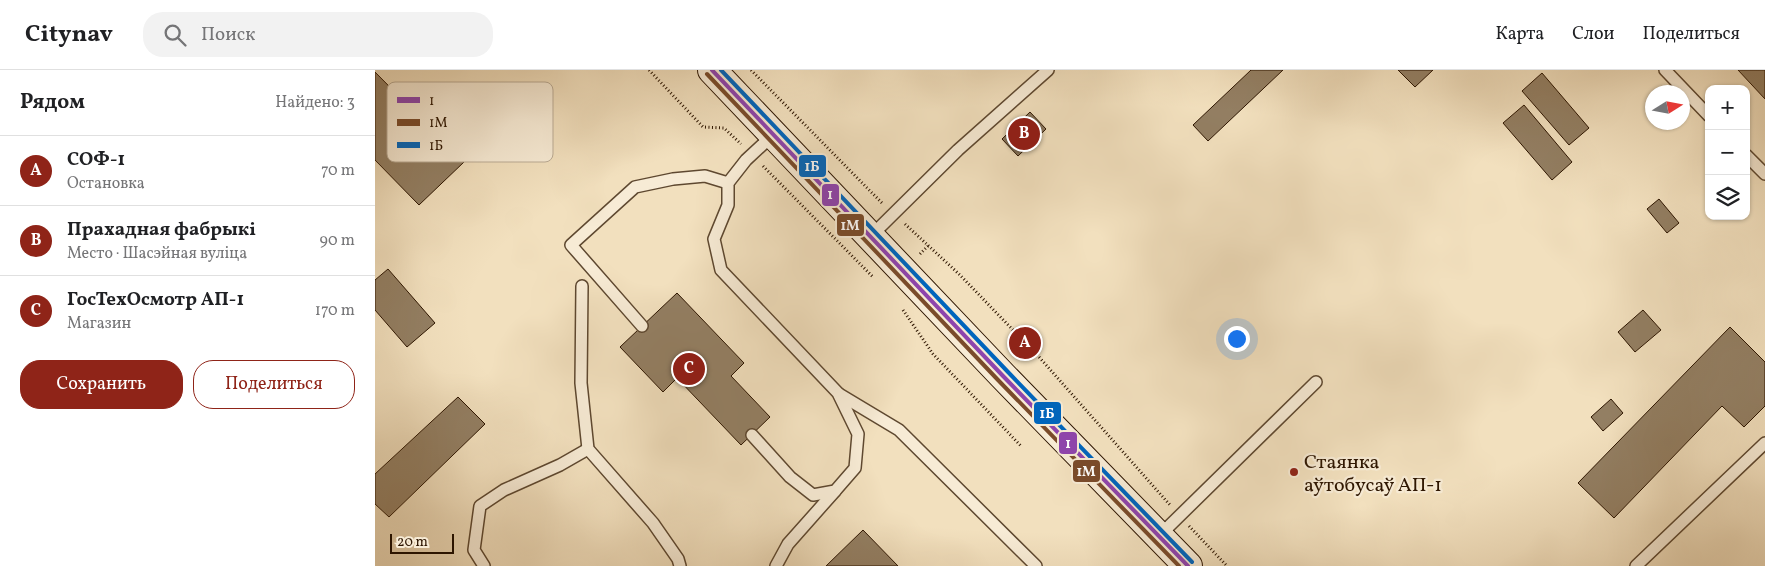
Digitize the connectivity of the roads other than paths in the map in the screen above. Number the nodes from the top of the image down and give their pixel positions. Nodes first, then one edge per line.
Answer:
1 (712, 70) edge
2 (1048, 70) edge
3 (1665, 70) edge
4 (1705, 112) edge
5 (774, 134) junction
6 (1750, 159) edge
7 (1765, 174) edge
8 (728, 183) junction
9 (871, 236) junction
10 (582, 286) dead end
11 (643, 326) dead end
12 (1316, 382) dead end
13 (838, 393) junction
14 (751, 435) dead end
15 (1765, 443) edge
16 (588, 449) junction
17 (835, 491) junction
18 (1159, 536) junction
19 (484, 566) edge
20 (680, 566) edge
21 (776, 566) edge
22 (1036, 566) edge
23 (1188, 566) edge
24 (1636, 566) edge

1 - 5 main road
2 - 9 lane
3 - 4 lane
5 - 8 lane
5 - 9 main road
6 - 7 lane
8 - 11 lane
8 - 13 lane
9 - 18 main road
10 - 16 lane
12 - 18 lane
13 - 17 lane
13 - 22 lane
14 - 17 lane
15 - 24 lane
16 - 19 lane
16 - 20 lane
17 - 21 lane
18 - 23 main road

